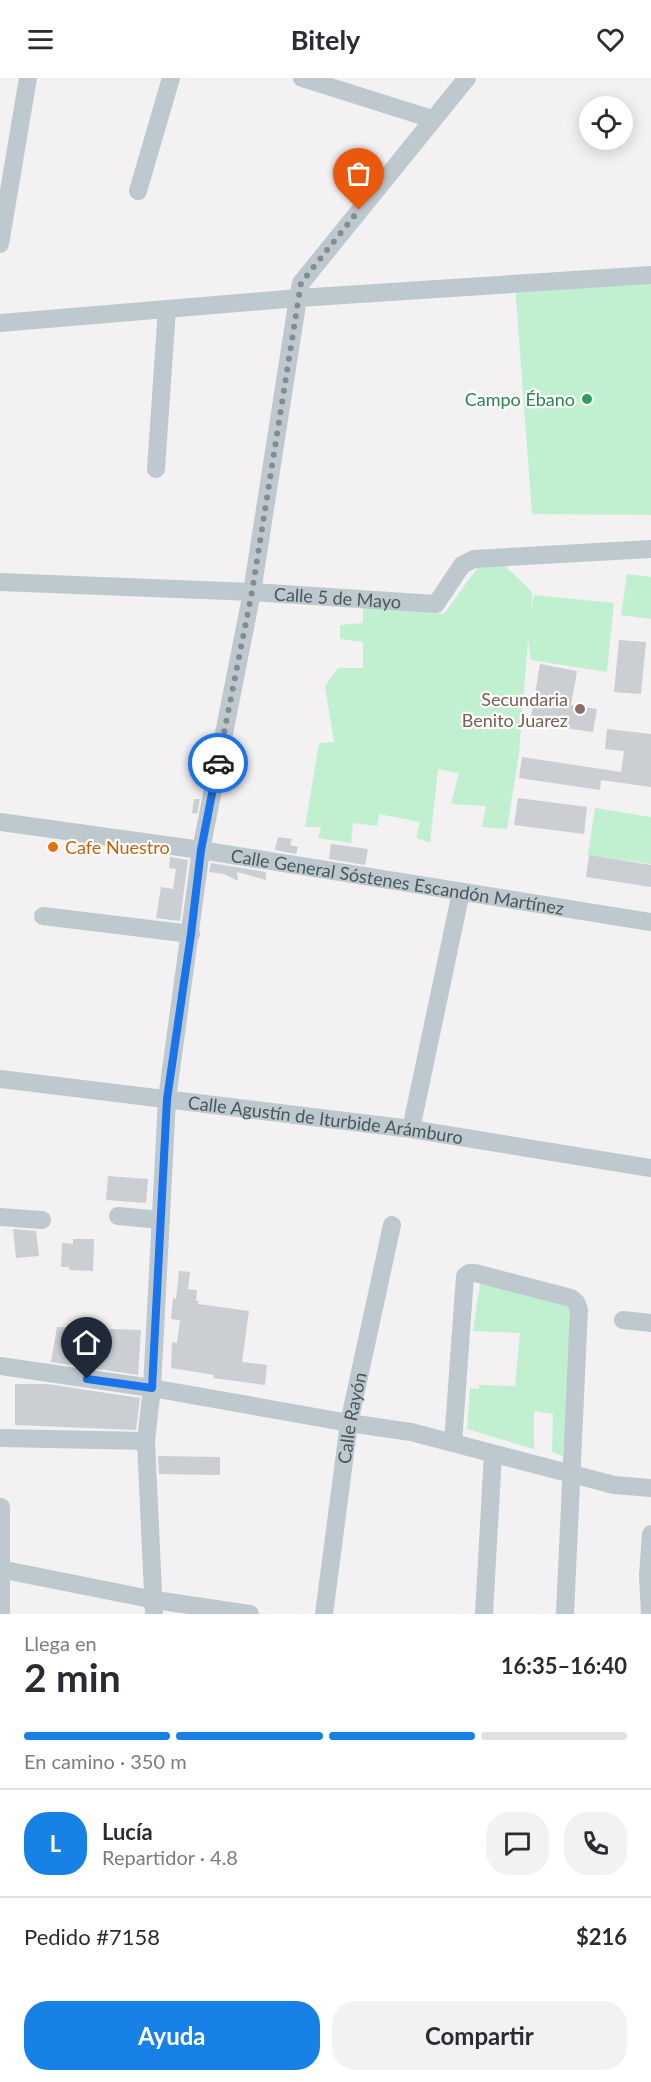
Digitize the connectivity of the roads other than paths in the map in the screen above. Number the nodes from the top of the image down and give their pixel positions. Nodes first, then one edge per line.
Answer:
1 (28, 78) edge
2 (171, 78) edge
3 (302, 78) edge
4 (467, 78) edge
5 (432, 119) junction
6 (138, 191) dead end
7 (0, 244) edge
8 (651, 275) edge
9 (298, 298) junction
10 (167, 309) junction
11 (0, 323) edge
12 (156, 469) dead end
13 (651, 549) edge
14 (0, 582) edge
15 (252, 592) junction
16 (0, 822) edge
17 (201, 850) junction
18 (461, 892) junction
19 (43, 916) dead end
20 (651, 922) edge
21 (191, 934) junction
22 (0, 1079) edge
23 (167, 1099) junction
24 (411, 1130) junction
25 (651, 1168) edge
26 (118, 1216) dead end
27 (0, 1217) edge
28 (42, 1220) dead end
29 (161, 1220) junction
30 (392, 1225) dead end
31 (623, 1320) dead end
32 (651, 1323) edge
33 (0, 1366) edge
34 (152, 1388) junction
35 (349, 1424) junction
36 (0, 1438) edge
37 (146, 1440) junction
38 (453, 1443) junction
39 (493, 1454) junction
40 (572, 1474) junction
41 (651, 1488) edge
42 (1, 1507) edge
43 (651, 1534) edge
44 (0, 1569) edge
45 (155, 1607) edge
46 (1, 1614) edge
47 (250, 1614) edge
48 (324, 1614) edge
49 (483, 1614) edge
50 (565, 1614) edge
51 (650, 1614) edge

1 - 7 street
2 - 6 street
3 - 5 street
4 - 5 street
5 - 9 street
8 - 9 street
9 - 10 street
9 - 15 street
10 - 11 street
10 - 12 street
13 - 15 street, Calle 5 de Mayo
14 - 15 street, Calle 5 de Mayo
15 - 17 street
16 - 17 street, Calle General Sóstenes Escandón Martínez
17 - 18 street, Calle General Sóstenes Escandón Martínez
17 - 21 street
18 - 20 street, Calle General Sóstenes Escandón Martínez
18 - 24 street
19 - 21 street
21 - 23 street
22 - 23 street, Calle Agustín de Iturbide Arámburo
23 - 24 street, Calle Agustín de Iturbide Arámburo
23 - 29 street
24 - 25 street, Calle Agustín de Iturbide Arámburo
26 - 29 street
27 - 28 street
29 - 34 street
30 - 35 street, Calle Rayón
31 - 32 street
33 - 34 street
34 - 35 street
34 - 37 street
35 - 38 street
35 - 48 street, Calle Rayón
36 - 37 street
37 - 45 street
38 - 39 street
38 - 40 street
39 - 40 street
39 - 49 street
40 - 41 street
40 - 50 street
42 - 44 street
43 - 51 street
44 - 45 street
44 - 46 street
45 - 47 street

